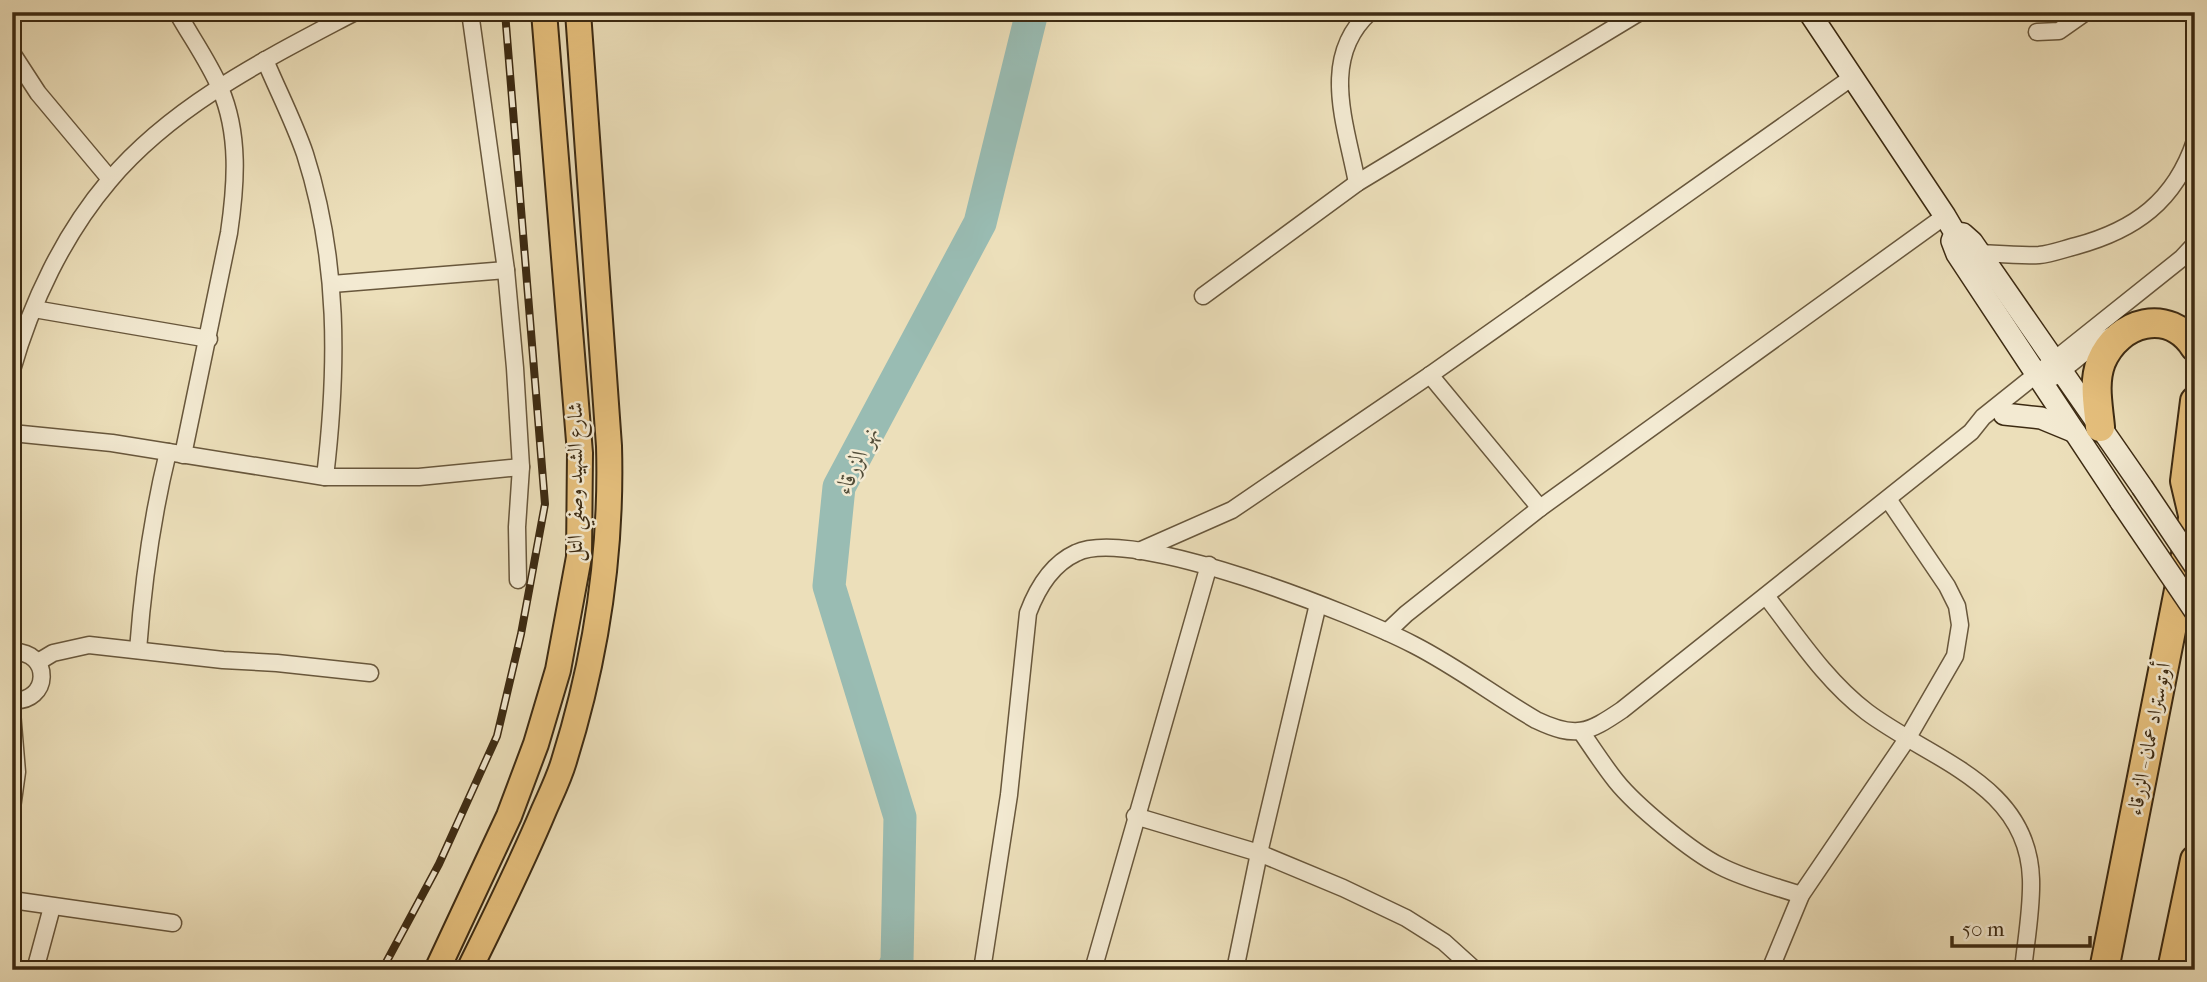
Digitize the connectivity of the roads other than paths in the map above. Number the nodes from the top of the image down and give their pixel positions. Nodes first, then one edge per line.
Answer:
1 (177, 12) edge
2 (355, 12) edge
3 (470, 12) edge
4 (544, 12) edge
5 (578, 12) edge
6 (1370, 12) edge
7 (1640, 12) edge
8 (1809, 12) edge
9 (2086, 12) edge
10 (2036, 32) dead end
11 (12, 53) edge
12 (265, 60) junction
13 (1854, 76) junction
14 (220, 88) junction
15 (2195, 141) edge
16 (110, 179) junction
17 (1357, 183) junction
18 (1950, 225) junction
19 (2195, 244) edge
20 (1980, 253) junction
21 (506, 270) junction
22 (332, 284) junction
23 (1203, 296) dead end
24 (34, 309) junction
25 (2134, 327) junction
26 (209, 339) junction
27 (2195, 347) edge
28 (2059, 366) junction
29 (12, 370) edge
30 (1430, 375) junction
31 (2041, 380) junction
32 (2195, 401) edge
33 (2004, 414) junction
34 (2088, 429) junction
35 (1971, 432) junction
36 (12, 433) edge
37 (176, 453) junction
38 (521, 467) junction
39 (325, 477) junction
40 (1888, 499) junction
41 (1540, 508) junction
42 (2194, 512) edge
43 (1139, 551) junction
44 (1209, 565) junction
45 (2195, 566) edge
46 (518, 580) dead end
47 (1766, 596) junction
48 (1318, 604) junction
49 (2195, 611) edge
50 (1387, 632) junction
51 (138, 650) junction
52 (12, 652) edge
53 (38, 662) junction
54 (369, 673) dead end
55 (12, 700) edge
56 (12, 712) edge
57 (1582, 733) junction
58 (1907, 739) junction
59 (12, 808) edge
60 (1135, 816) junction
61 (1259, 853) junction
62 (2195, 860) edge
63 (1801, 895) junction
64 (12, 900) edge
65 (52, 906) junction
66 (173, 923) dead end
67 (35, 970) edge
68 (437, 970) edge
69 (469, 970) edge
70 (982, 970) edge
71 (1093, 970) edge
72 (1236, 970) edge
73 (1475, 970) edge
74 (1770, 970) edge
75 (2023, 970) edge
76 (2104, 970) edge
77 (2172, 970) edge

1 - 14 street
2 - 12 street
3 - 21 street
4 - 68 main road, شارع الشهيد وصفي التل
5 - 69 main road, شارع الشهيد وصفي التل
6 - 17 street
7 - 17 street
8 - 13 street
9 - 10 street
11 - 16 street
12 - 14 street
12 - 22 street
13 - 18 street
13 - 30 street
14 - 16 street
14 - 26 street
15 - 20 street
16 - 24 street
17 - 23 street
18 - 20 street
18 - 31 street
18 - 41 street
19 - 28 street
20 - 28 street
21 - 22 street
21 - 38 street
22 - 39 street
24 - 26 street
24 - 29 street
25 - 27 highway
25 - 28 street
25 - 34 highway
26 - 37 street
28 - 31 street
28 - 34 street
30 - 41 street
30 - 43 street
31 - 33 street
31 - 34 street
31 - 35 street
32 - 42 highway
33 - 34 street
33 - 35 street
34 - 45 street, bridge
34 - 49 street, bridge
35 - 40 street
36 - 37 street
37 - 39 street
37 - 51 street
38 - 39 street
38 - 46 street
40 - 47 street
40 - 58 street
41 - 50 street
42 - 76 highway, أوتوستراد عمان - الزرقاء
43 - 44 street
43 - 70 street
44 - 48 street
44 - 60 street
47 - 57 street
47 - 58 street
48 - 50 street
48 - 61 street
50 - 57 street
51 - 53 street
51 - 54 street
52 - 53 street
53 - 55 street
56 - 59 street
57 - 63 street
58 - 63 street
58 - 75 street
60 - 61 street
60 - 71 street
61 - 72 street
61 - 73 street
62 - 77 highway
63 - 74 street
64 - 65 street
65 - 66 street
65 - 67 street

